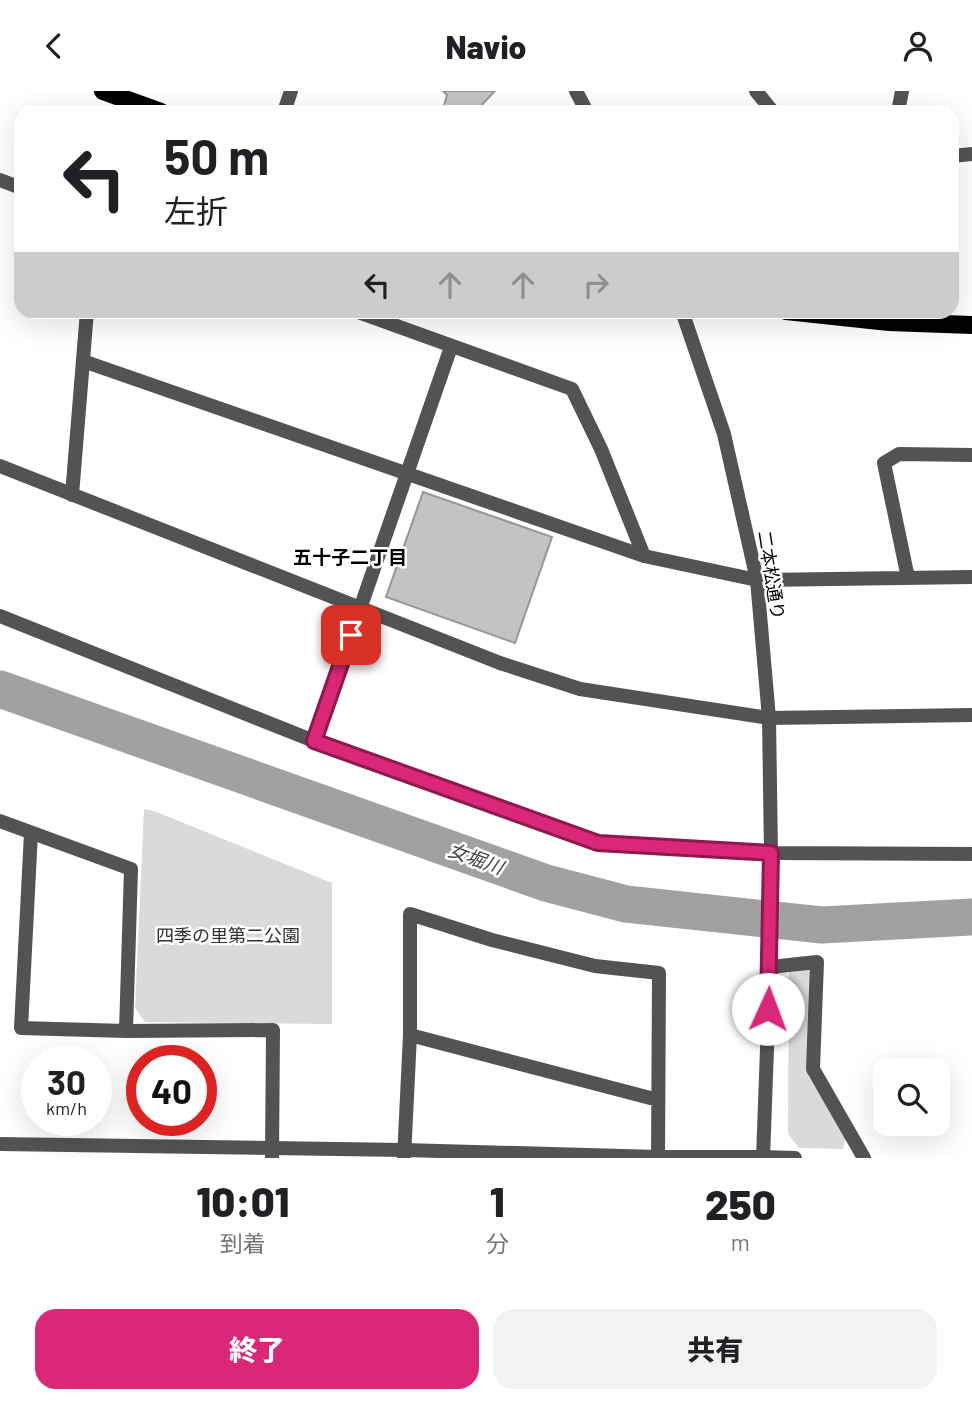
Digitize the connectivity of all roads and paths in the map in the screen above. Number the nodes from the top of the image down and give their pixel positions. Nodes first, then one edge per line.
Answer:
1 (103, 91) edge
2 (756, 91) edge
3 (142, 105) edge
4 (767, 105) edge
5 (86, 319) edge
6 (377, 319) edge
7 (685, 319) edge
8 (861, 319) edge
9 (972, 325) edge
10 (452, 347) junction
11 (83, 361) junction
12 (972, 455) edge
13 (0, 466) edge
14 (408, 473) junction
15 (72, 495) junction
16 (643, 556) junction
17 (972, 577) edge
18 (908, 578) junction
19 (757, 580) junction
20 (360, 609) junction
21 (0, 616) edge
22 (972, 715) edge
23 (769, 718) junction
24 (314, 741) junction
25 (0, 821) edge
26 (31, 833) junction
27 (771, 853) junction
28 (972, 854) edge
29 (770, 963) junction
30 (126, 1031) junction
31 (410, 1035) junction
32 (658, 1100) junction
33 (0, 1144) edge
34 (272, 1154) edge
35 (404, 1154) edge
36 (658, 1158) edge
37 (763, 1158) edge
38 (795, 1158) edge
39 (863, 1158) edge

1 - 3 main road
2 - 4 street
5 - 11 street
6 - 10 street
7 - 19 street, 二本松通り
8 - 9 main road
10 - 14 street
10 - 16 street
11 - 14 street
11 - 15 street
12 - 18 street
13 - 15 street
14 - 16 street
14 - 20 street
15 - 20 street
16 - 19 street
17 - 18 street
18 - 19 street
19 - 23 street, 二本松通り
20 - 23 street
20 - 24 street
21 - 24 street
22 - 23 street
23 - 27 street, 二本松通り
24 - 27 street
25 - 26 street
26 - 30 street
26 - 30 street
27 - 28 street
27 - 29 street, 二本松通り
29 - 37 street, 二本松通り
29 - 39 street
30 - 34 street
31 - 32 street
31 - 32 street
31 - 35 street
32 - 36 street
33 - 34 street
34 - 35 street
35 - 36 street
36 - 37 street
37 - 38 street

